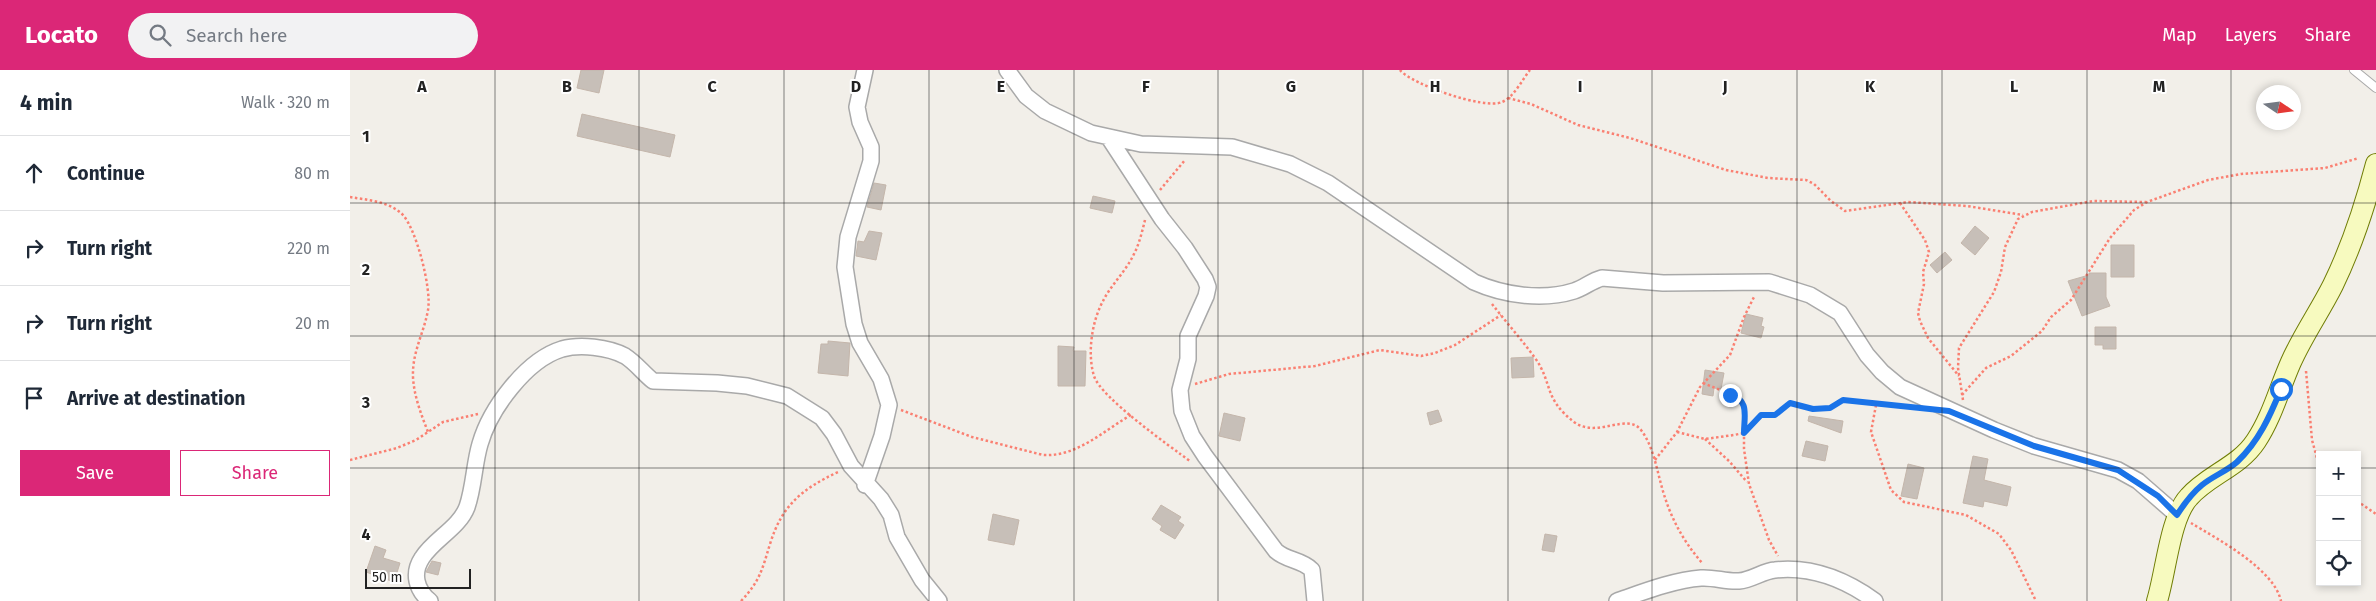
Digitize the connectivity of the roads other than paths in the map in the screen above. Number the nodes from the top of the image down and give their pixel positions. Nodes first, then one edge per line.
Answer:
1 (865, 70) edge
2 (1006, 70) edge
3 (2354, 70) edge
4 (2376, 88) edge
5 (1109, 138) junction
6 (2372, 166) edge
7 (865, 485) junction
8 (2177, 515) junction
9 (430, 601) edge
10 (939, 601) edge
11 (1315, 601) edge
12 (1617, 601) edge
13 (1875, 601) edge
14 (2157, 601) edge

1 - 7 street
2 - 5 street
3 - 4 lane
5 - 8 street
5 - 11 street
6 - 8 street
7 - 9 street
7 - 10 street
8 - 14 street
12 - 13 street

